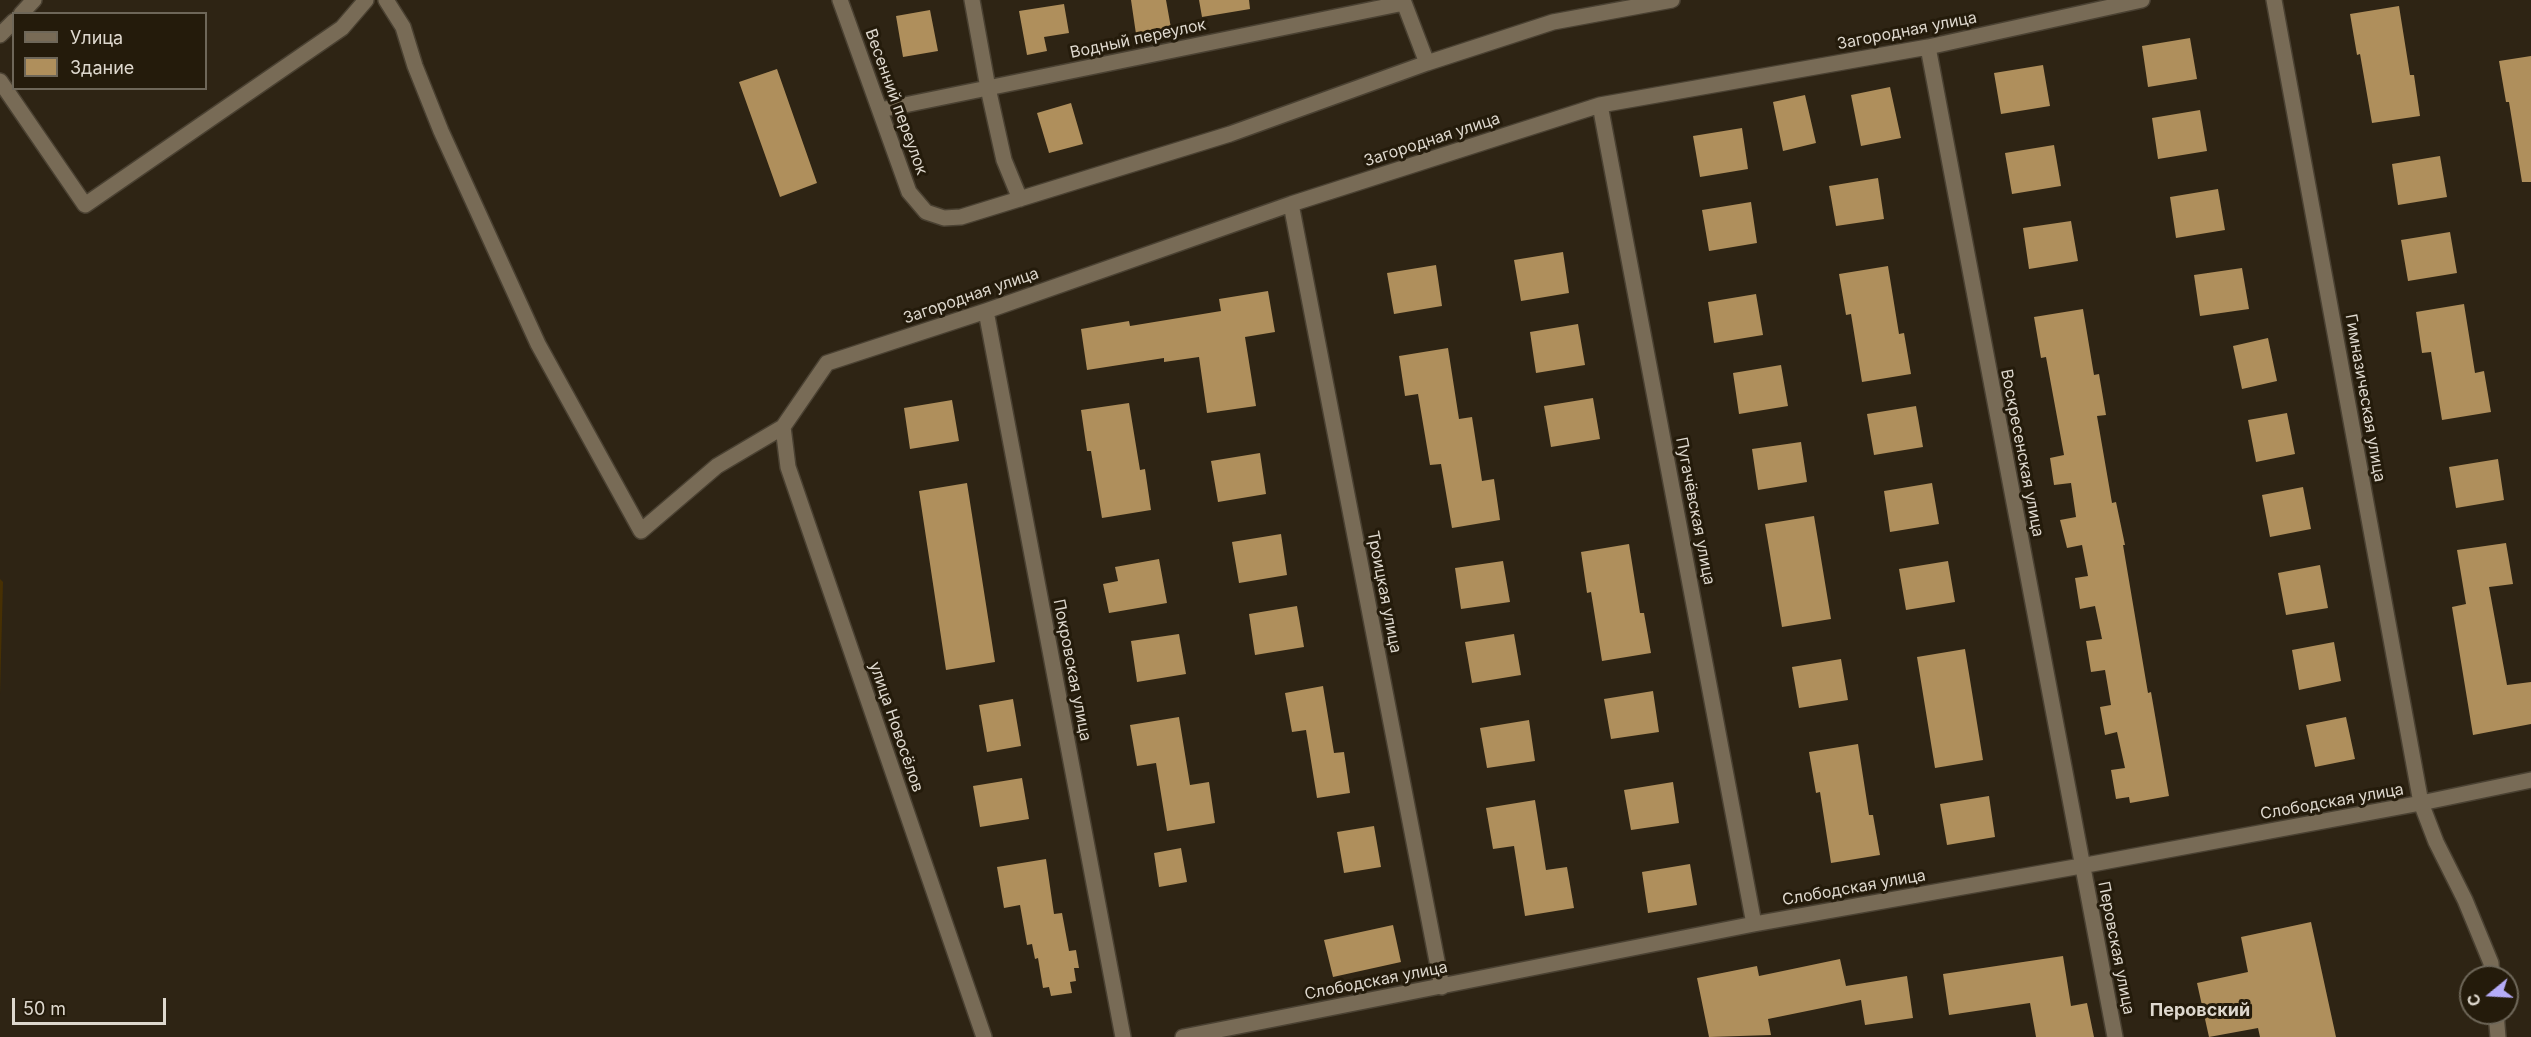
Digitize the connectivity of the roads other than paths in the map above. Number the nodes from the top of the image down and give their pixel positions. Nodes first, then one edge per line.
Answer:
1 (34, 0) edge
2 (366, 0) edge
3 (386, 0) edge
4 (840, 0) edge
5 (972, 0) edge
6 (1672, 0) edge
7 (2142, 0) edge
8 (2274, 0) edge
9 (1404, 1) edge
10 (23, 12) edge
11 (12, 23) edge
12 (0, 34) edge
13 (1928, 47) junction
14 (1427, 63) junction
15 (0, 81) edge
16 (988, 88) junction
17 (1600, 105) junction
18 (880, 110) junction
19 (1020, 199) junction
20 (1291, 204) junction
21 (986, 311) junction
22 (783, 427) junction
23 (2531, 780) edge
24 (2421, 803) junction
25 (2081, 866) junction
26 (1754, 924) junction
27 (2491, 965) edge
28 (1442, 987) junction
29 (984, 1037) edge
30 (1123, 1037) edge
31 (1183, 1037) edge
32 (2115, 1037) edge

1 - 10 street
2 - 15 street
3 - 22 street
4 - 18 street, Весенний переулок
5 - 16 street
6 - 14 street
7 - 13 street, Загородная улица
8 - 24 street, Гимназическая улица
9 - 14 street
9 - 16 street, Водный переулок
11 - 12 street
13 - 17 street, Загородная улица
13 - 25 street, Воскресенская улица
14 - 19 street
16 - 18 street, Водный переулок
16 - 19 street
17 - 20 street, Загородная улица
17 - 26 street, Пугачёвская улица
18 - 19 street, Весенний переулок
20 - 21 street, Загородная улица
20 - 28 street, Троицкая улица
21 - 22 street, Загородная улица
21 - 30 street, Покровская улица
22 - 29 street, улица Новосёлов
23 - 24 street, Слободская улица
24 - 25 street, Слободская улица
24 - 27 street, Гимназическая улица
25 - 26 street, Слободская улица
25 - 32 street, Перовская улица
26 - 28 street, Слободская улица
28 - 31 street, Слободская улица

